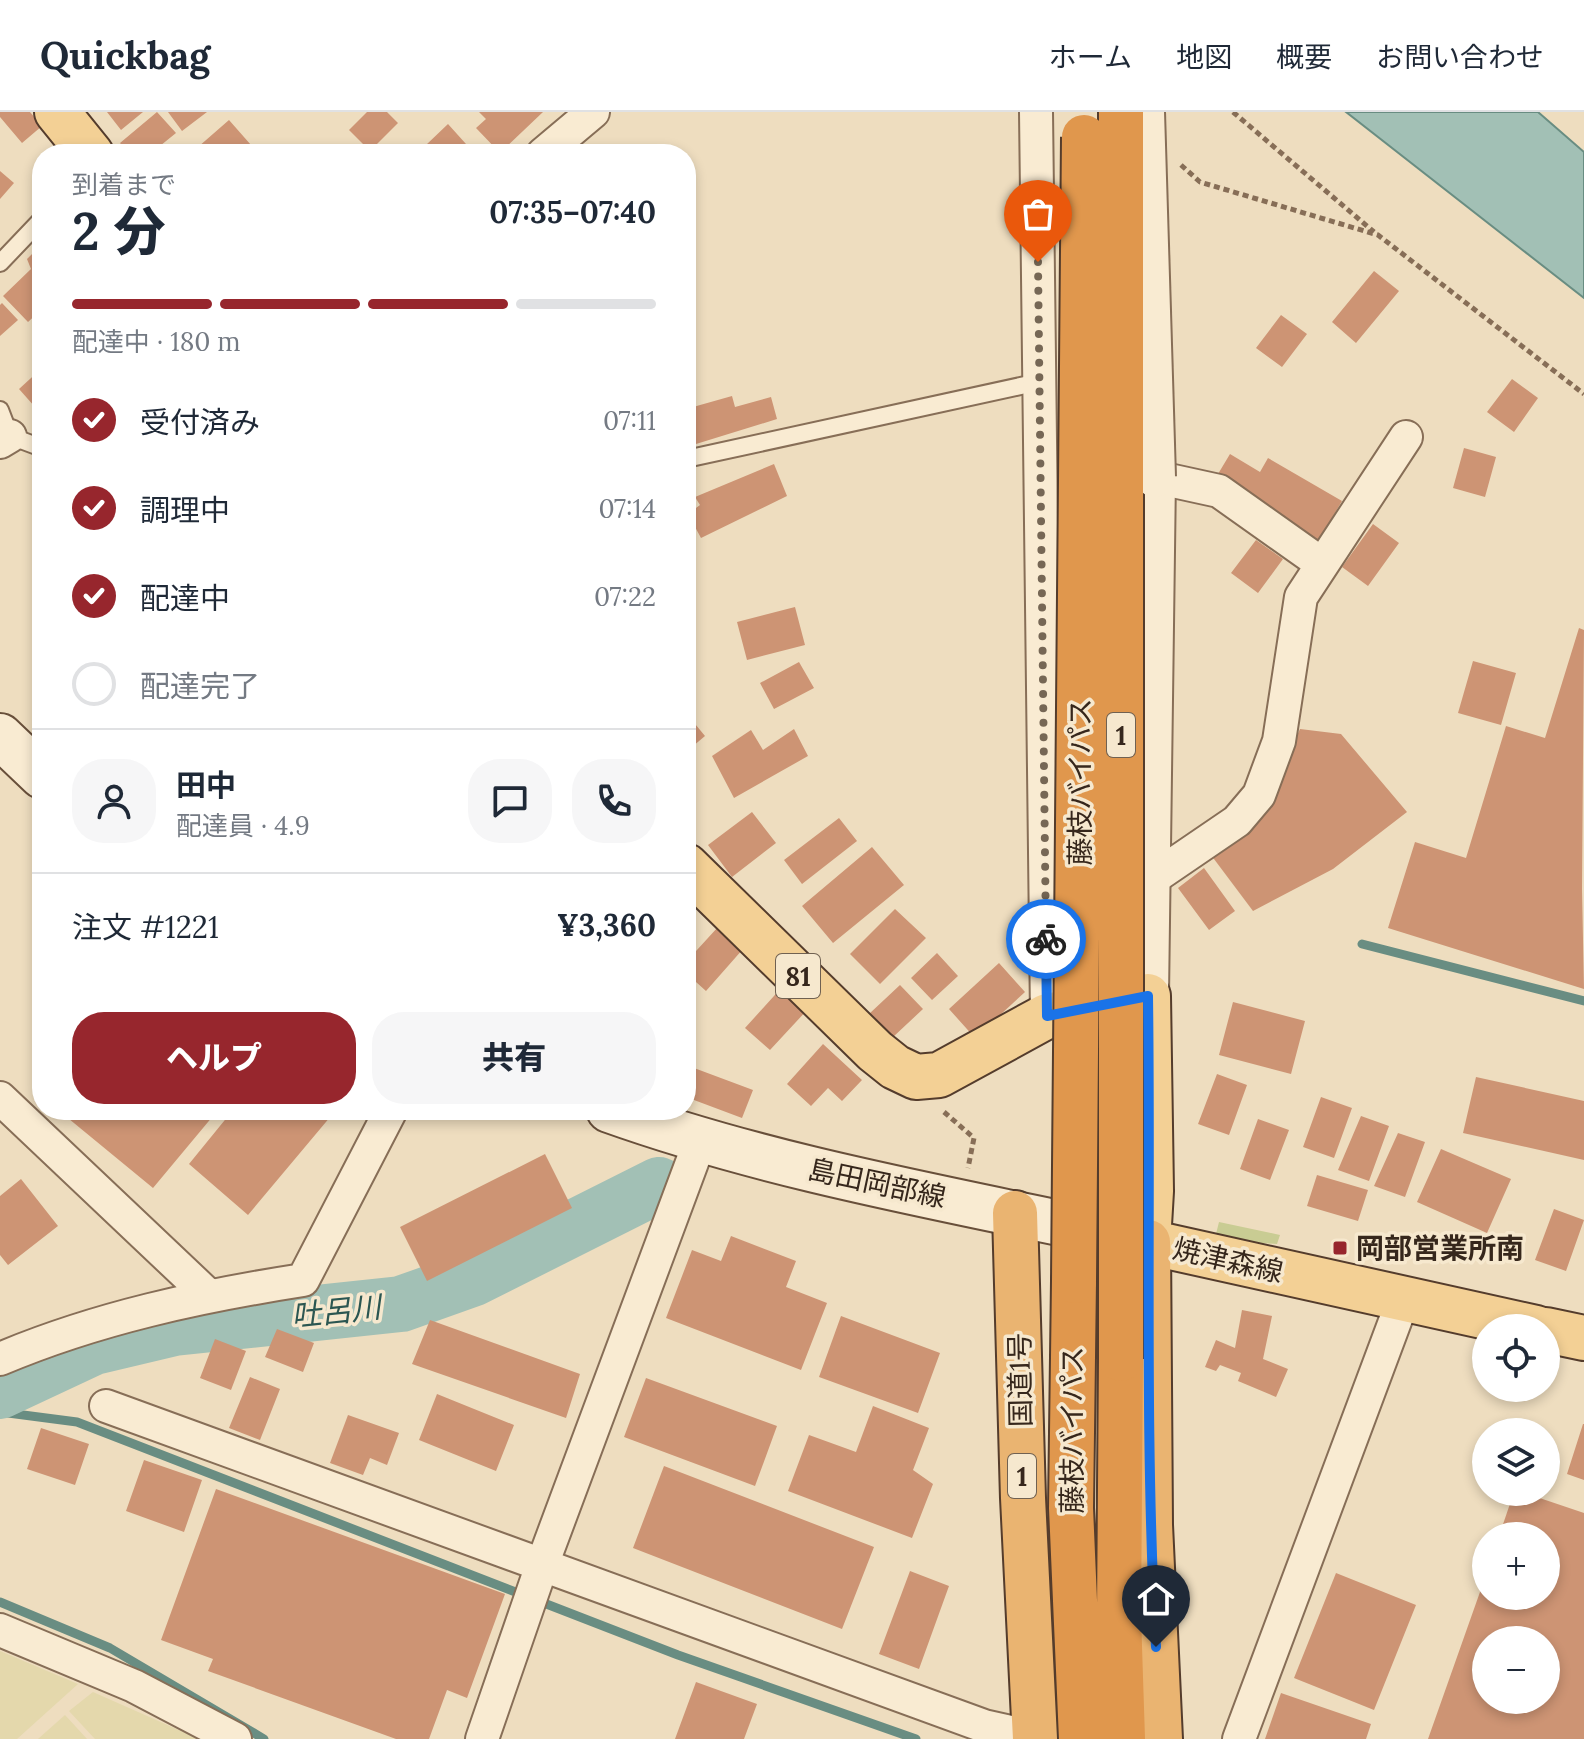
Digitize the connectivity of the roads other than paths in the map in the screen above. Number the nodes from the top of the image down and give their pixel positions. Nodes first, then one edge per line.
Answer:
1 (57, 112) edge
2 (593, 112) edge
3 (1036, 112) edge
4 (1085, 112) edge
5 (1121, 112) edge
6 (1144, 112) edge
7 (83, 144) edge
8 (555, 144) edge
9 (32, 229) edge
10 (0, 263) edge
11 (1039, 382) junction
12 (3, 429) edge
13 (1406, 437) dead end
14 (32, 443) edge
15 (696, 457) edge
16 (1155, 477) junction
17 (1322, 564) junction
18 (0, 736) edge
19 (32, 766) edge
20 (696, 876) edge
21 (1149, 881) junction
22 (1148, 996) junction
23 (1047, 1016) junction
24 (6, 1113) edge
25 (386, 1120) edge
26 (637, 1120) edge
27 (700, 1141) junction
28 (1015, 1213) junction
29 (1148, 1242) junction
30 (208, 1295) junction
31 (1403, 1300) junction
32 (1472, 1315) edge
33 (1560, 1333) edge
34 (1584, 1338) edge
35 (0, 1359) edge
36 (106, 1406) dead end
37 (542, 1565) junction
38 (0, 1630) edge
39 (1004, 1734) edge
40 (235, 1739) edge
41 (482, 1739) edge
42 (1081, 1739) edge
43 (1123, 1739) edge
44 (1160, 1739) edge
45 (1239, 1739) edge

1 - 7 main road
2 - 8 street
3 - 11 street
4 - 42 highway, 藤枝バイパス / 1, bridge
5 - 43 highway, 藤枝バイパス / 1, bridge
6 - 16 street, bridge
9 - 10 lane
11 - 15 lane
11 - 23 street
12 - 14 lane
13 - 17 street
16 - 17 street
16 - 21 street
17 - 21 street
18 - 19 main road
20 - 23 main road, 81
21 - 22 street
22 - 23 main road, 81
22 - 29 main road, 焼津森線
24 - 30 street
25 - 30 street
26 - 27 main road, 島田岡部線
27 - 28 main road, 島田岡部線
27 - 37 street
28 - 29 main road, 島田岡部線
28 - 39 highway, 国道1号 / 1
29 - 31 main road, 焼津森線
29 - 44 highway
30 - 35 street
31 - 32 main road, 焼津森線
31 - 45 street
33 - 34 main road
36 - 37 street
37 - 39 street
37 - 41 street
38 - 40 street

